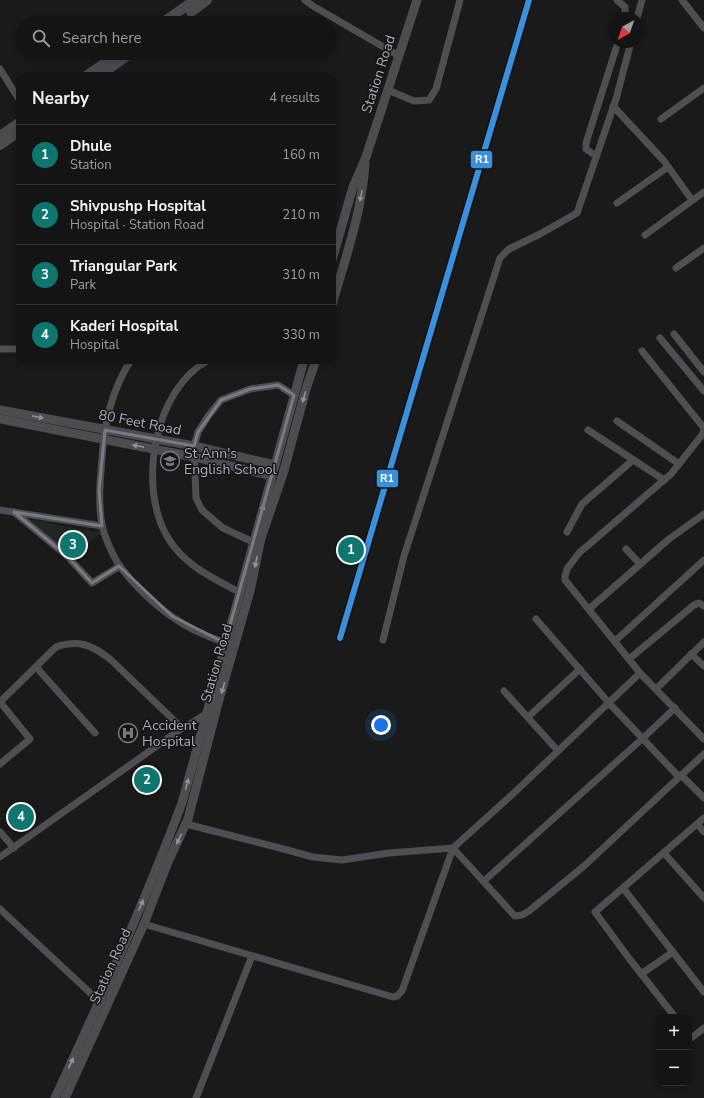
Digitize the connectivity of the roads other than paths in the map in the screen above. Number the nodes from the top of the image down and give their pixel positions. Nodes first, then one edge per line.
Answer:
1 (195, 0) edge
2 (207, 0) edge
3 (305, 0) edge
4 (417, 0) edge
5 (460, 0) edge
6 (617, 0) edge
7 (642, 0) edge
8 (682, 0) edge
9 (626, 12) edge
10 (639, 12) edge
11 (172, 16) edge
12 (184, 16) edge
13 (330, 16) edge
14 (336, 19) edge
15 (704, 28) edge
16 (616, 48) edge
17 (629, 48) edge
18 (399, 56) junction
19 (109, 60) edge
20 (122, 60) edge
21 (0, 69) edge
22 (92, 72) edge
23 (104, 72) edge
24 (704, 88) edge
25 (388, 90) junction
26 (16, 95) edge
27 (613, 106) junction
28 (661, 119) dead end
29 (16, 125) edge
30 (16, 134) edge
31 (0, 136) edge
32 (0, 145) edge
33 (596, 156) junction
34 (366, 157) junction
35 (668, 167) junction
36 (704, 192) edge
37 (692, 200) junction
38 (617, 202) dead end
39 (645, 235) dead end
40 (336, 246) edge
41 (704, 248) edge
42 (676, 268) dead end
43 (336, 291) edge
44 (674, 334) dead end
45 (660, 338) dead end
46 (0, 349) edge
47 (16, 349) edge
48 (642, 351) dead end
49 (128, 364) edge
50 (201, 364) edge
51 (303, 364) edge
52 (315, 364) edge
53 (704, 372) edge
54 (704, 391) edge
55 (294, 395) junction
56 (0, 410) edge
57 (0, 419) edge
58 (617, 421) dead end
59 (704, 429) edge
60 (588, 430) dead end
61 (104, 434) junction
62 (157, 440) junction
63 (194, 446) junction
64 (155, 449) junction
65 (194, 457) junction
66 (633, 460) junction
67 (679, 464) junction
68 (275, 465) junction
69 (272, 476) junction
70 (664, 480) junction
71 (0, 510) edge
72 (14, 512) junction
73 (704, 514) edge
74 (102, 526) junction
75 (567, 532) dead end
76 (253, 542) junction
77 (626, 548) dead end
78 (703, 562) edge
79 (640, 564) junction
80 (120, 566) junction
81 (239, 592) junction
82 (704, 606) edge
83 (588, 609) junction
84 (536, 620) dead end
85 (383, 640) dead end
86 (615, 641) junction
87 (704, 642) edge
88 (225, 643) junction
89 (691, 654) junction
90 (629, 659) junction
91 (704, 666) edge
92 (36, 667) junction
93 (580, 669) junction
94 (640, 673) junction
95 (656, 688) junction
96 (504, 690) dead end
97 (0, 702) edge
98 (610, 702) junction
99 (217, 707) junction
100 (675, 708) junction
101 (205, 714) junction
102 (528, 718) junction
103 (182, 728) junction
104 (95, 733) dead end
105 (643, 738) junction
106 (704, 739) edge
107 (558, 751) junction
108 (704, 754) edge
109 (0, 764) edge
110 (680, 776) junction
111 (704, 798) edge
112 (704, 818) edge
113 (186, 824) junction
114 (697, 824) junction
115 (0, 832) edge
116 (704, 832) edge
117 (14, 848) junction
118 (453, 848) junction
119 (664, 853) junction
120 (0, 858) edge
121 (484, 881) junction
122 (623, 888) junction
123 (704, 898) edge
124 (0, 909) edge
125 (144, 924) junction
126 (673, 952) junction
127 (252, 956) junction
128 (641, 974) junction
129 (704, 992) edge
130 (100, 1002) junction
131 (673, 1014) edge
132 (704, 1028) edge
133 (692, 1037) edge
134 (55, 1098) edge
135 (65, 1098) edge
136 (196, 1098) edge

1 - 11 main road
2 - 12 main road
3 - 13 street
4 - 18 main road, Station Road
5 - 25 street
6 - 9 street
7 - 10 street
8 - 15 street
14 - 18 street
16 - 33 street
17 - 27 street
18 - 25 main road, Station Road
19 - 22 main road
20 - 23 main road
21 - 26 street
24 - 28 street
25 - 34 main road, Station Road
27 - 33 street
27 - 35 street
29 - 31 main road
30 - 32 main road
33 - 85 street
34 - 40 main road, Station Road
34 -> 43 main road, Station Road
35 - 37 street
35 - 38 street
36 - 37 street
37 - 39 street
41 - 42 street
44 - 53 street
45 - 54 street
46 - 47 street
48 - 59 street
49 - 61 street
50 - 62 street
51 - 55 main road, Station Road
52 -> 99 main road, Station Road
55 - 63 street
55 - 68 main road, Station Road
56 -> 61 main road, 80 Feet Road
57 - 61 main road, 80 Feet Road
58 - 67 street
59 - 67 street
60 - 66 street
61 - 62 main road, 80 Feet Road
64 -> 61 main road, 80 Feet Road
61 - 74 street
62 - 63 main road, 80 Feet Road
62 - 64 street
63 - 65 street
63 - 68 main road, 80 Feet Road
64 - 65 main road, 80 Feet Road
64 - 81 street
65 - 69 main road, 80 Feet Road
65 - 76 street
66 - 70 street
66 - 75 street
67 - 70 street
68 - 69 main road, Station Road
76 -> 69 main road, Station Road
70 - 83 street
71 - 72 street
72 - 74 street
72 - 80 street
73 - 79 street
74 - 80 street
76 - 81 main road, Station Road
77 - 79 street
78 - 86 street
79 - 83 street
80 - 88 street
81 - 88 main road, Station Road
82 - 90 street
83 - 86 street
84 - 93 street
86 - 90 street
87 - 89 street
88 - 101 main road, Station Road
89 - 91 street
89 - 95 street
90 - 94 street
92 - 97 street
92 - 103 street
92 - 104 street
93 - 98 street
93 - 102 street
94 - 95 street
94 - 98 street
95 - 100 street
96 - 102 street
97 - 109 street
98 - 105 street
98 - 107 street
99 - 101 street
99 - 113 main road, Station Road
100 - 105 street
100 - 106 street
101 - 103 street
130 -> 101 main road, Station Road
102 - 107 street
103 - 117 street
105 - 110 street
105 - 121 street
107 - 118 street
108 - 110 street
110 - 111 street
110 - 121 street
112 - 114 street
113 - 118 street
113 -> 125 main road, Station Road
114 - 116 street
114 - 119 street
115 - 117 street
117 - 120 street
118 - 121 street
118 - 127 street
119 - 122 street
119 - 123 street
122 - 126 street
122 - 128 street
124 - 130 street
125 - 127 street
125 - 135 main road, Station Road
126 - 128 street
126 - 129 street
127 - 136 street
128 - 131 street
134 -> 130 main road, Station Road
132 - 133 street

